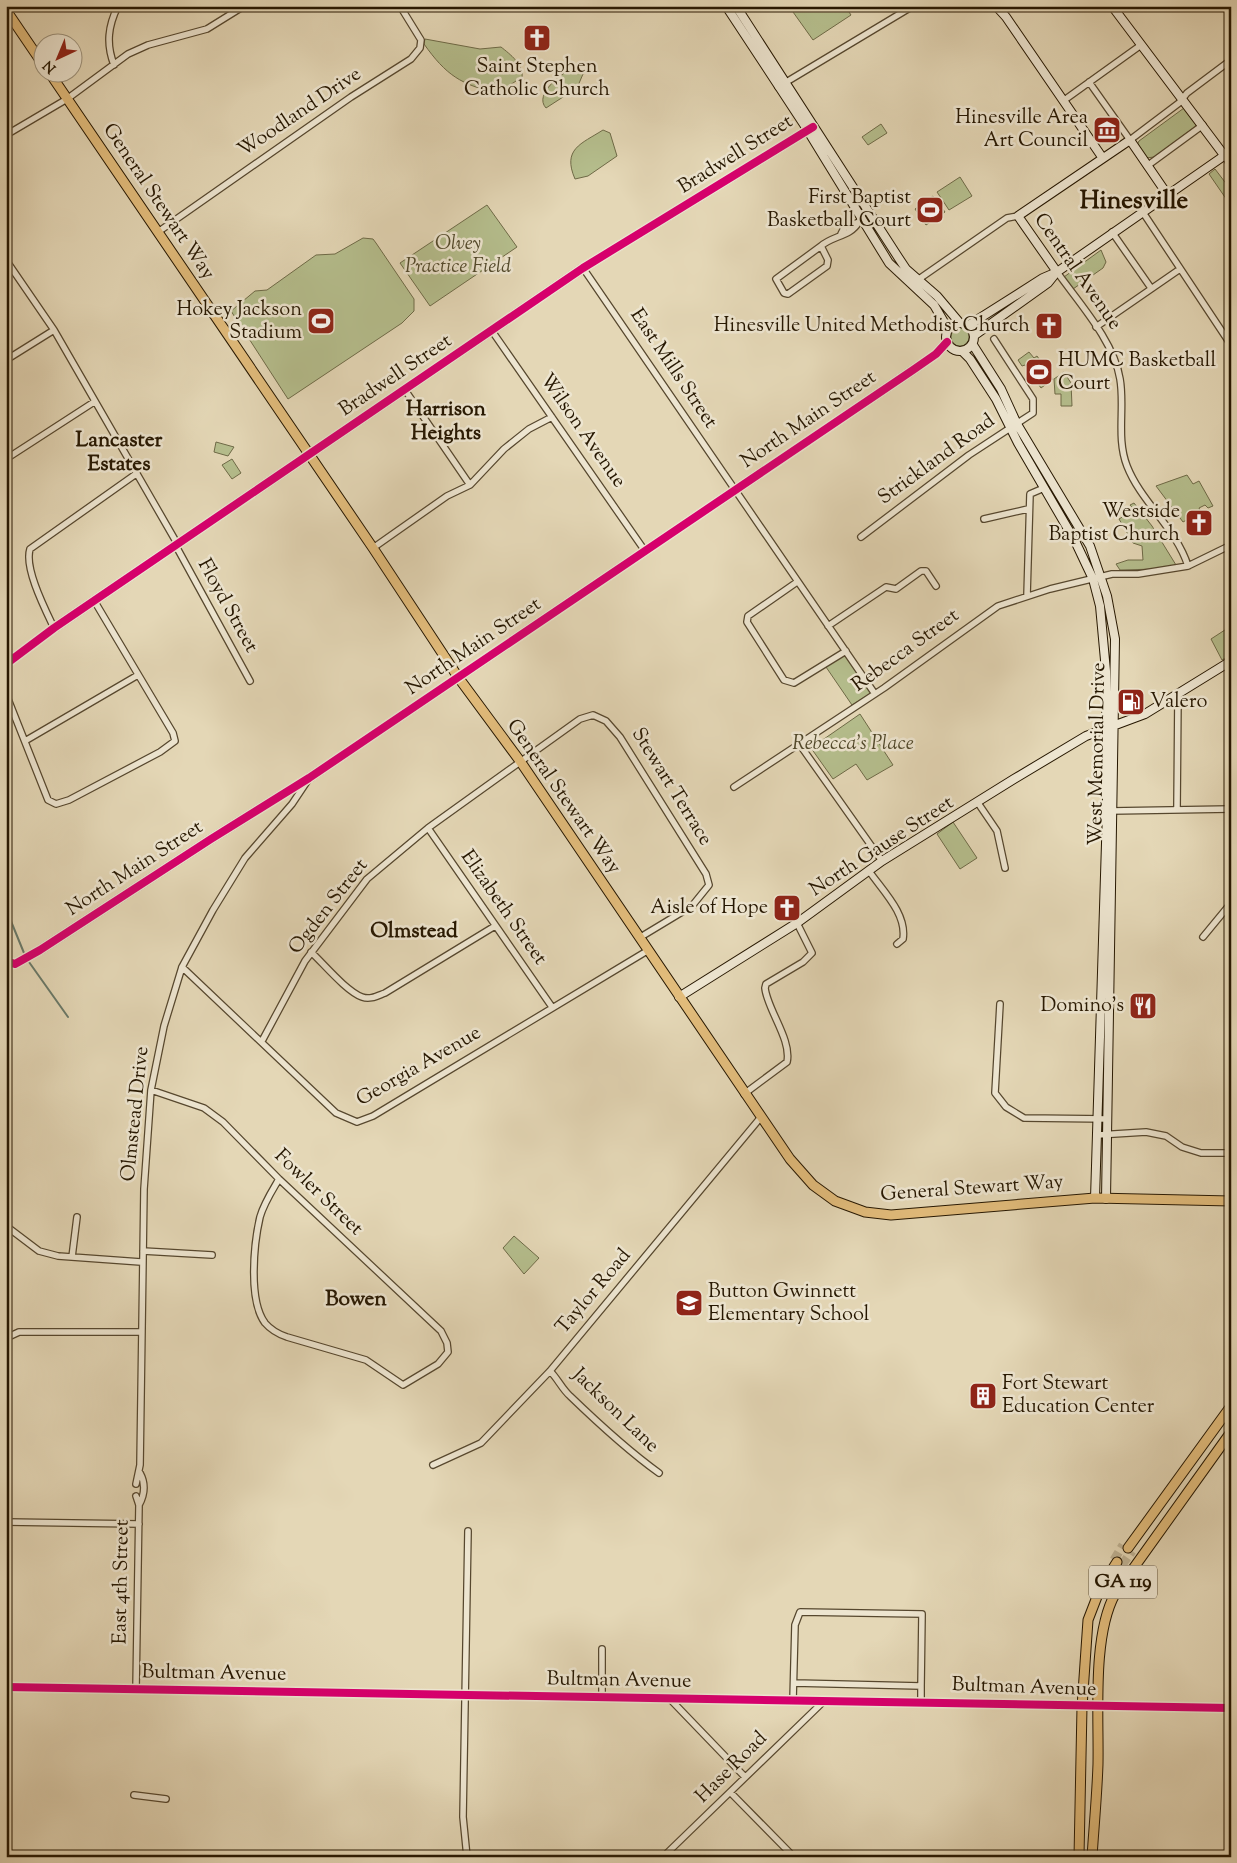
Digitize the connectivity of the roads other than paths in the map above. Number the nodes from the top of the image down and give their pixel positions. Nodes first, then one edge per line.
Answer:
1 (118, 6) edge
2 (232, 6) edge
3 (244, 6) edge
4 (400, 6) edge
5 (726, 6) edge
6 (736, 6) edge
7 (913, 6) edge
8 (996, 6) edge
9 (1112, 6) edge
10 (6, 10) edge
11 (228, 17) junction
12 (1141, 45) junction
13 (32, 48) edge
14 (1231, 60) edge
15 (114, 65) junction
16 (56, 82) edge
17 (1089, 82) junction
18 (782, 85) junction
19 (1182, 97) junction
20 (67, 98) junction
21 (1063, 100) junction
22 (1203, 125) junction
23 (810, 129) junction
24 (6, 135) edge
25 (1130, 140) junction
26 (1227, 153) edge
27 (1102, 157) junction
28 (1148, 166) junction
29 (1231, 166) edge
30 (1167, 194) junction
31 (1142, 211) junction
32 (1018, 216) junction
33 (860, 222) junction
34 (158, 232) junction
35 (1112, 232) junction
36 (821, 246) junction
37 (6, 260) edge
38 (583, 268) junction
39 (1180, 268) junction
40 (1057, 272) junction
41 (919, 279) junction
42 (1151, 288) junction
43 (959, 322) junction
44 (969, 325) junction
45 (1096, 327) junction
46 (948, 329) junction
47 (54, 330) junction
48 (492, 331) junction
49 (975, 335) junction
50 (994, 339) dead end
51 (949, 345) junction
52 (973, 345) junction
53 (1231, 345) edge
54 (962, 351) junction
55 (6, 360) edge
56 (404, 390) junction
57 (94, 402) junction
58 (552, 417) junction
59 (1014, 425) junction
60 (310, 455) junction
61 (6, 459) edge
62 (136, 474) junction
63 (470, 485) junction
64 (1044, 488) junction
65 (735, 490) junction
66 (1028, 509) junction
67 (984, 520) dead end
68 (861, 536) dead end
69 (177, 546) junction
70 (1231, 546) edge
71 (374, 548) junction
72 (645, 550) junction
73 (1188, 566) junction
74 (1097, 578) junction
75 (797, 582) junction
76 (936, 586) dead end
77 (1027, 596) junction
78 (94, 602) junction
79 (828, 626) junction
80 (54, 628) junction
81 (846, 651) junction
82 (1231, 661) edge
83 (6, 664) edge
84 (138, 675) junction
85 (458, 677) junction
86 (250, 681) dead end
87 (6, 694) edge
88 (875, 694) junction
89 (1178, 694) junction
90 (1115, 725) junction
91 (1105, 728) junction
92 (25, 741) junction
93 (800, 745) junction
94 (520, 761) junction
95 (309, 778) junction
96 (734, 787) dead end
97 (978, 803) junction
98 (1177, 809) junction
99 (1231, 809) edge
100 (1110, 811) junction
101 (428, 828) junction
102 (882, 861) junction
103 (1005, 868) dead end
104 (869, 871) junction
105 (1231, 904) edge
106 (797, 923) junction
107 (496, 926) junction
108 (1203, 937) dead end
109 (639, 938) junction
110 (897, 944) dead end
111 (647, 951) junction
112 (311, 952) junction
113 (6, 961) edge
114 (182, 967) junction
115 (679, 997) junction
116 (1000, 1004) dead end
117 (552, 1007) junction
118 (262, 1041) junction
119 (151, 1090) junction
120 (744, 1094) junction
121 (761, 1116) junction
122 (1098, 1119) junction
123 (1108, 1119) junction
124 (1098, 1135) junction
125 (1108, 1135) junction
126 (1231, 1153) edge
127 (279, 1179) junction
128 (1095, 1198) junction
129 (1106, 1199) junction
130 (1231, 1201) edge
131 (77, 1217) dead end
132 (6, 1226) edge
133 (143, 1251) junction
134 (212, 1255) dead end
135 (72, 1257) junction
136 (141, 1262) junction
137 (142, 1332) junction
138 (6, 1338) edge
139 (550, 1371) junction
140 (1231, 1406) edge
141 (1231, 1432) edge
142 (140, 1465) joint
143 (433, 1465) dead end
144 (140, 1473) junction
145 (659, 1473) dead end
146 (136, 1484) dead end
147 (136, 1496) dead end
148 (139, 1505) junction
149 (6, 1522) edge
150 (139, 1524) junction
151 (468, 1531) dead end
152 (1128, 1548) tunnel mouth
153 (1116, 1564) tunnel mouth
154 (602, 1648) dead end
155 (794, 1683) junction
156 (921, 1686) junction
157 (6, 1687) edge
158 (136, 1690) junction
159 (464, 1694) junction
160 (602, 1697) junction
161 (669, 1698) junction
162 (793, 1700) junction
163 (921, 1701) junction
164 (823, 1702) junction
165 (1082, 1707) junction
166 (1099, 1707) junction
167 (1231, 1708) edge
168 (746, 1778) junction
169 (731, 1793) junction
170 (134, 1795) dead end
171 (166, 1799) dead end
172 (467, 1857) edge
173 (663, 1857) edge
174 (790, 1857) edge
175 (1079, 1857) edge
176 (1092, 1857) edge

1 - 15 street
2 - 11 street
3 - 11 street
4 - 34 street, Woodland Drive
5 - 18 street
6 - 18 street
7 - 18 street, Bradwell Street
8 - 21 street
9 - 12 street
10 - 13 main road
11 - 15 street
12 - 17 street
12 - 19 street
14 - 19 street
15 - 20 street
16 - 20 main road, General Stewart Way
17 - 21 street
17 - 25 street
18 - 23 street
19 - 22 street
19 - 25 street
20 - 24 street
20 - 34 main road, General Stewart Way
21 - 27 street
22 - 26 street
22 - 28 street
23 - 33 street
23 - 38 street, Bradwell Street
23 - 41 street
25 - 27 street
25 - 28 street
26 - 29 street
26 - 30 street
27 - 32 street
28 - 30 street
30 - 31 street
31 - 35 street
31 - 39 street
32 - 40 street, Central Avenue
32 - 41 street
33 - 36 street
33 - 46 street
34 - 60 main road, General Stewart Way
35 - 40 street
35 - 42 street
36 - 36 street
37 - 47 street, Floyd Street
38 - 48 street, Bradwell Street
38 - 65 street, East Mills Street
39 - 42 street
39 - 53 street
40 - 44 street
40 - 45 street, Central Avenue
40 - 49 street
41 - 43 street
42 - 45 street
43 - 44 street
43 - 46 street
44 - 49 street
45 - 73 street, Central Avenue
46 - 51 street
47 - 55 street
47 - 57 street, Floyd Street
48 - 56 street, Bradwell Street
48 - 58 street, Wilson Avenue
49 - 52 street
50 - 59 street, Strickland Road
51 - 54 street
51 - 65 street, North Main Street
52 - 54 street
52 - 59 street, West Memorial Drive
54 - 59 street, West Memorial Drive
56 - 60 street, Bradwell Street
56 - 63 street
57 - 61 street
57 - 62 street, Floyd Street
58 - 63 street
58 - 72 street, Wilson Avenue
59 - 64 street, West Memorial Drive
59 - 68 street, Strickland Road
59 - 74 street, West Memorial Drive
60 - 69 street, Bradwell Street
60 - 71 main road, General Stewart Way
62 - 69 street, Floyd Street
62 - 80 street
63 - 71 street
64 - 66 street
64 - 74 street, West Memorial Drive
65 - 72 street, North Main Street
65 - 75 street, East Mills Street
66 - 67 street
66 - 77 street
69 - 78 street, Bradwell Street
69 - 86 street, Floyd Street
70 - 73 street, Rebecca Street
71 - 85 main road, General Stewart Way
72 - 85 street, North Main Street
73 - 74 street, Rebecca Street
74 - 77 street, Rebecca Street
74 - 90 street, West Memorial Drive
74 - 91 street, West Memorial Drive
75 - 79 street, East Mills Street
75 - 81 street
76 - 79 street
77 - 88 street, Rebecca Street
78 - 80 street, Bradwell Street
78 - 84 street
79 - 81 street, East Mills Street
80 - 83 street, Bradwell Street
81 - 88 street, East Mills Street
82 - 89 street, North Gause Street
84 - 92 street
84 - 92 street
85 - 94 main road, General Stewart Way
85 - 95 street, North Main Street
87 - 92 street
88 - 93 street, Rebecca Street
89 - 90 street, North Gause Street
89 - 98 street
90 - 91 street, North Gause Street
90 - 100 street, West Memorial Drive
91 - 97 street, North Gause Street
91 - 100 street, West Memorial Drive
93 - 96 street, Rebecca Street
93 - 102 street
94 - 101 street, Ogden Street
94 - 109 main road, General Stewart Way
94 - 109 street, Stewart Terrace
95 - 113 street, North Main Street
95 - 114 street, Olmstead Drive
97 - 102 street, North Gause Street
97 - 103 street
98 - 99 street
98 - 100 street
100 - 122 street, West Memorial Drive
100 - 123 street, West Memorial Drive
101 - 107 street, Elizabeth Street
101 - 112 street, Ogden Street
102 - 104 street, North Gause Street
104 - 106 street, North Gause Street
104 - 110 street
105 - 108 street
106 - 115 street, North Gause Street
106 - 120 street
107 - 112 street
107 - 117 street, Elizabeth Street
109 - 111 main road, General Stewart Way
111 - 115 main road, General Stewart Way
111 - 117 street, Georgia Avenue
112 - 118 street, Ogden Street
114 - 118 street, Georgia Avenue
114 - 119 street, Olmstead Drive
115 - 120 main road, General Stewart Way
116 - 122 street
117 - 118 street, Georgia Avenue
119 - 127 street, Fowler Street
119 - 133 street, Olmstead Drive
120 - 121 main road, General Stewart Way
121 - 128 main road, General Stewart Way
121 - 139 street, Taylor Road
122 - 123 street
122 - 124 street, West Memorial Drive
123 - 125 street, West Memorial Drive
124 - 125 street
124 - 128 street, West Memorial Drive
125 - 126 street
125 - 129 street, West Memorial Drive
127 - 127 street, Fowler Street
128 - 129 main road, General Stewart Way
129 - 130 main road, General Stewart Way
131 - 135 street
132 - 135 street
133 - 134 street
133 - 136 street, Olmstead Drive
135 - 136 street
136 - 137 street, Olmstead Drive
137 - 138 street
137 - 142 street, Olmstead Drive
139 - 143 street, Taylor Road
139 - 145 street, Jackson Lane
140 - 152 main road
141 - 166 main road, GA 119
142 - 144 street, East 4th Street
144 - 146 street, East 4th Street
144 - 148 street, East 4th Street
147 - 148 street, East 4th Street
148 - 150 street, East 4th Street
149 - 150 street
150 - 158 street, East 4th Street
151 - 159 street
153 - 165 main road, GA 119
154 - 160 street
155 - 156 street
155 - 156 street
155 - 162 street
156 - 163 street
157 - 158 street, Bultman Avenue
158 - 159 street, Bultman Avenue
159 - 160 street, Bultman Avenue
159 - 172 street
160 - 161 street, Bultman Avenue
161 - 162 street, Bultman Avenue
161 - 168 street
162 - 164 street, Bultman Avenue
163 - 164 street, Bultman Avenue
163 - 165 street, Bultman Avenue
164 - 168 street, Hase Road
165 - 166 street, Bultman Avenue
165 - 175 main road, GA 119
166 - 167 street, Bultman Avenue
166 - 176 main road, GA 119
168 - 169 street, Hase Road
169 - 173 street, Hase Road
169 - 174 street
170 - 171 street

